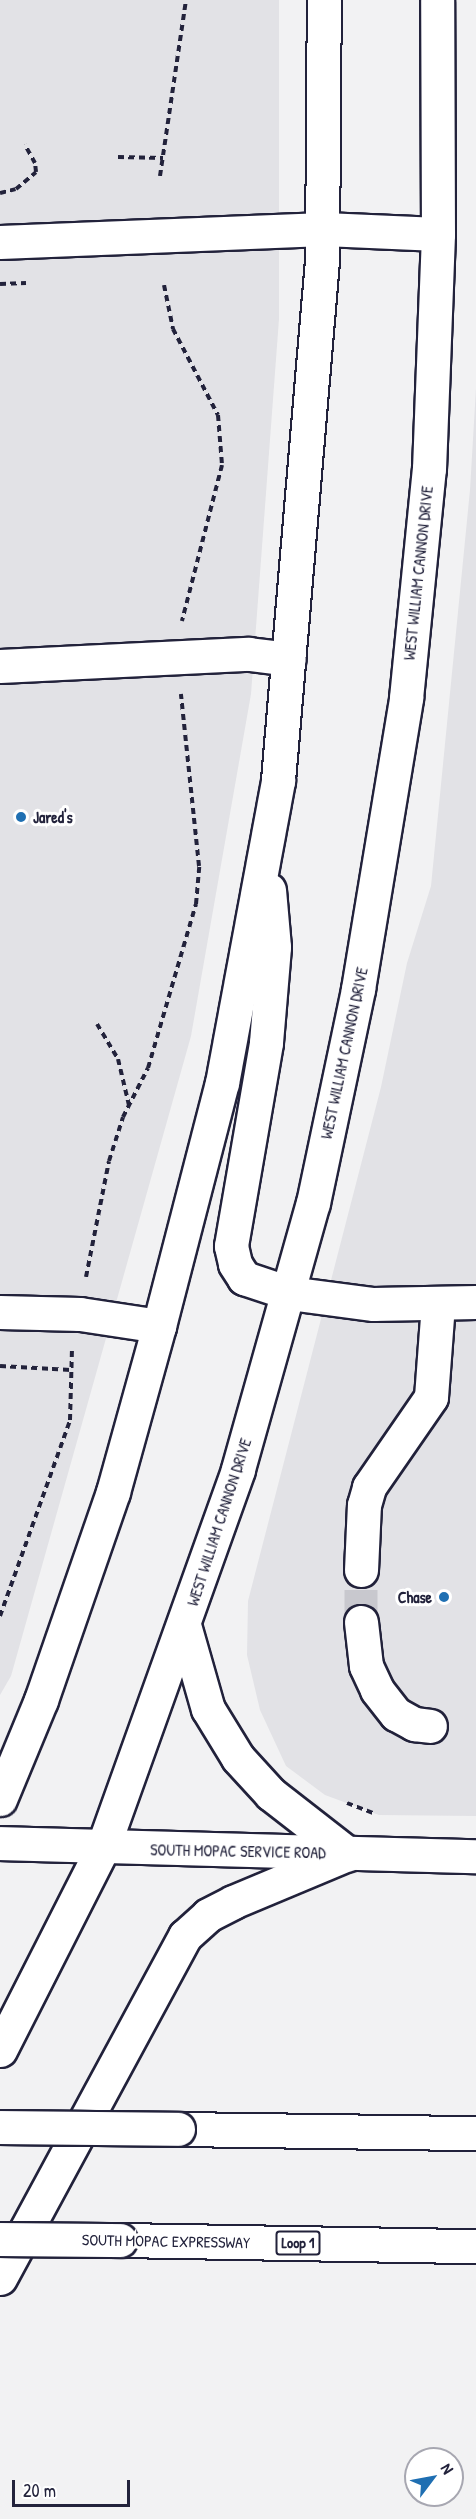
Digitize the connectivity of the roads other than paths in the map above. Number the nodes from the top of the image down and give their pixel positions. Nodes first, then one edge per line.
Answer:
1 (324, 0) edge
2 (437, 0) edge
3 (324, 229) junction
4 (438, 234) junction
5 (0, 242) edge
6 (289, 659) junction
7 (0, 666) edge
8 (265, 850) junction
9 (289, 1293) junction
10 (476, 1302) edge
11 (438, 1304) junction
12 (0, 1312) edge
13 (159, 1326) junction
14 (361, 1570) tunnel mouth
15 (361, 1622) tunnel mouth
16 (184, 1625) junction
17 (430, 1726) dead end
18 (0, 1799) edge
19 (0, 1843) edge
20 (103, 1847) junction
21 (348, 1854) junction
22 (476, 1856) edge
23 (0, 2050) edge
24 (0, 2127) edge
25 (476, 2133) edge
26 (0, 2239) edge
27 (476, 2246) edge
28 (0, 2278) edge

1 - 3 main road
2 - 4 main road, WEST WILLIAM CANNON DRIVE
3 - 4 main road
3 - 5 main road
3 - 6 main road
4 - 9 main road, WEST WILLIAM CANNON DRIVE
6 - 7 main road
6 - 8 main road
8 - 9 main road
8 - 13 main road
9 - 11 main road
9 - 16 main road, WEST WILLIAM CANNON DRIVE
10 - 11 main road
11 - 14 main road
12 - 13 main road
13 - 18 main road
15 - 17 main road
16 - 20 main road, WEST WILLIAM CANNON DRIVE
16 - 21 main road
19 - 20 main road, SOUTH MOPAC SERVICE ROAD
20 - 21 main road, SOUTH MOPAC SERVICE ROAD
20 - 23 main road, WEST WILLIAM CANNON DRIVE
21 - 22 main road, SOUTH MOPAC SERVICE ROAD
21 - 28 main road
24 - 25 main road, bridge
26 - 27 main road, SOUTH MOPAC EXPRESSWAY / Loop 1, bridge

